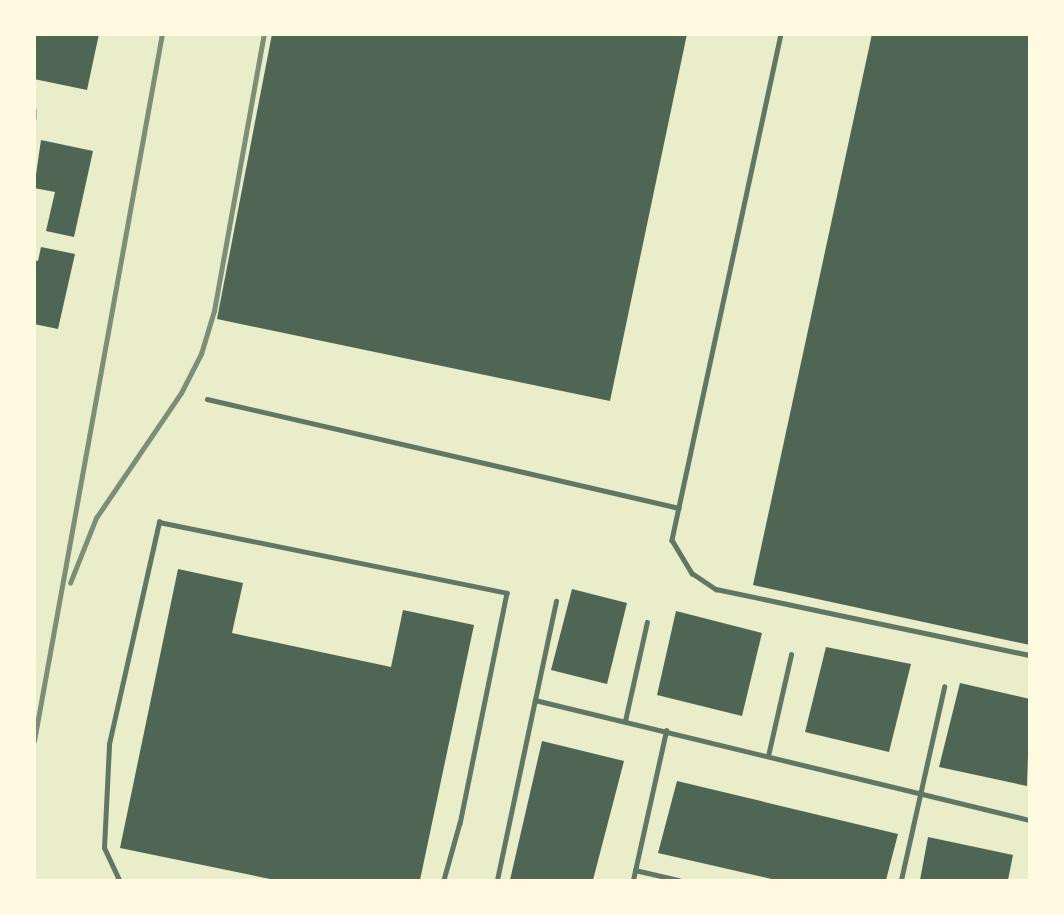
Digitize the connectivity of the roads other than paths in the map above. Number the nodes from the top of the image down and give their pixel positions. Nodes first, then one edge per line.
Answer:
1 (781, 34) edge
2 (34, 110) edge
3 (34, 118) edge
4 (207, 399) dead end
5 (679, 508) junction
6 (556, 601) dead end
7 (647, 622) dead end
8 (791, 655) dead end
9 (1029, 655) edge
10 (944, 687) dead end
11 (535, 700) junction
12 (625, 721) junction
13 (666, 731) junction
14 (768, 756) junction
15 (920, 793) junction
16 (1029, 820) edge
17 (635, 870) junction
18 (119, 880) edge
19 (444, 880) edge
20 (497, 880) edge
21 (633, 880) edge
22 (679, 880) edge
23 (901, 880) edge

1 - 5 lane
2 - 3 lane
4 - 5 lane
5 - 9 lane
6 - 11 lane
7 - 12 lane
8 - 14 lane
10 - 15 lane
11 - 12 lane
11 - 20 lane
12 - 13 lane
13 - 14 lane
13 - 17 lane
14 - 15 lane
15 - 16 lane
15 - 23 lane
17 - 21 lane
17 - 22 lane
18 - 19 lane

